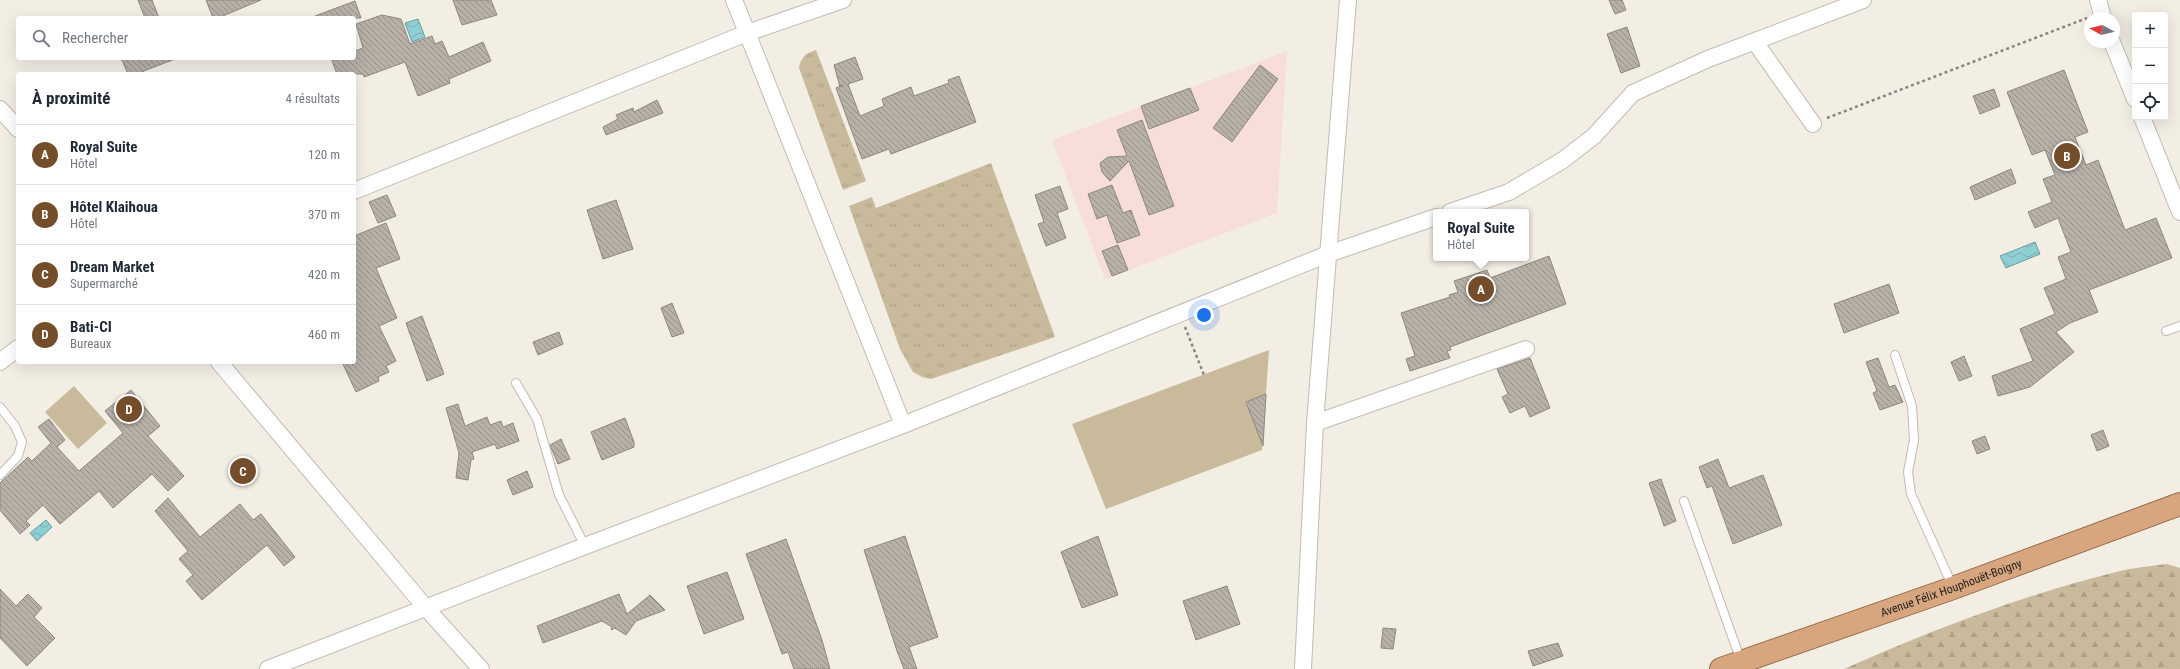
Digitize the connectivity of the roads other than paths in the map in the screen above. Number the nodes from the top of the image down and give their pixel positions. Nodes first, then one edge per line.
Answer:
1 (734, 0) edge
2 (843, 0) edge
3 (1348, 0) edge
4 (1862, 0) edge
5 (747, 33) junction
6 (1755, 42) junction
7 (2114, 48) edge
8 (2132, 92) edge
9 (0, 109) edge
10 (2143, 120) edge
11 (1813, 124) road end
12 (16, 127) edge
13 (356, 190) edge
14 (1459, 209) edge
15 (2180, 212) edge
16 (1433, 218) edge
17 (1328, 254) junction
18 (2180, 326) edge
19 (2166, 332) dead end
20 (1526, 349) dead end
21 (16, 350) edge
22 (1895, 355) dead end
23 (0, 362) edge
24 (221, 364) edge
25 (516, 383) dead end
26 (0, 407) edge
27 (1315, 423) junction
28 (903, 425) junction
29 (0, 475) edge
30 (1684, 501) dead end
31 (2180, 504) edge
32 (585, 546) junction
33 (1953, 588) junction
34 (426, 608) junction
35 (1741, 661) junction
36 (268, 669) edge
37 (481, 669) edge
38 (1303, 669) edge
39 (1721, 669) edge

1 - 5 street
2 - 5 street
3 - 17 street
4 - 6 street
5 - 13 street
5 - 28 street
6 - 11 street
6 - 14 street
7 - 8 street
9 - 12 street
10 - 15 street
16 - 17 street
17 - 27 street
17 - 28 street
18 - 19 lane
20 - 27 street
21 - 23 street
22 - 33 lane
24 - 34 street
25 - 32 lane
26 - 29 lane
27 - 38 street
28 - 32 street
30 - 35 lane
31 - 33 highway, Avenue Félix Houphouët-Boigny
32 - 34 street
33 - 35 highway, Avenue Félix Houphouët-Boigny
34 - 36 street
34 - 37 street
35 - 39 highway, Avenue Félix Houphouët-Boigny

